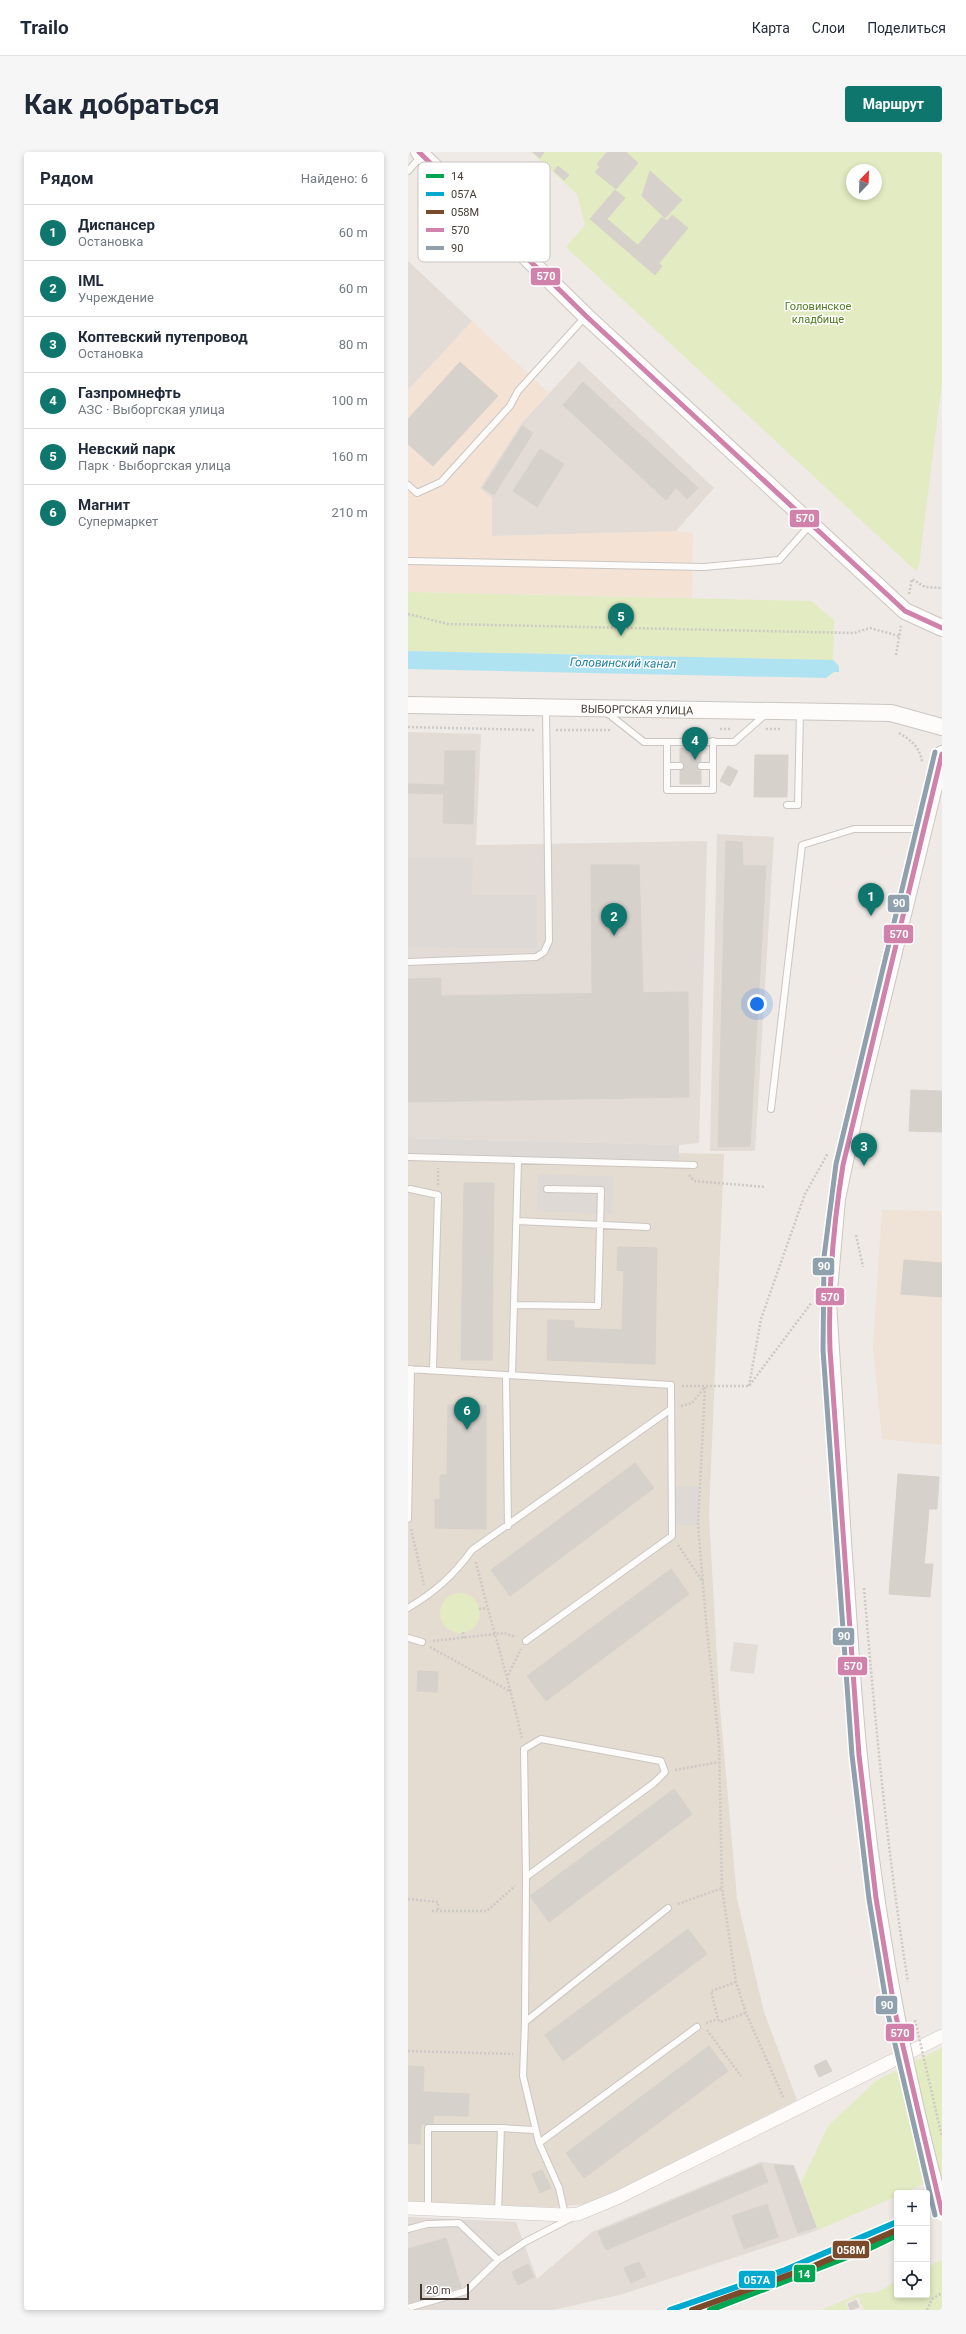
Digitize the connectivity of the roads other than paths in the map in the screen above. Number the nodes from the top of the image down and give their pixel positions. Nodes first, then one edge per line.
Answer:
1 (420, 154) edge
2 (428, 162) edge
3 (408, 171) edge
4 (531, 262) edge
5 (586, 316) junction
6 (408, 485) edge
7 (811, 524) junction
8 (408, 561) edge
9 (942, 628) edge
10 (408, 705) edge
11 (546, 709) junction
12 (603, 710) junction
13 (769, 712) junction
14 (800, 712) junction
15 (942, 728) edge
16 (667, 742) junction
17 (713, 742) junction
18 (942, 754) edge
19 (667, 766) junction
20 (680, 766) dead end
21 (701, 766) dead end
22 (713, 766) junction
23 (788, 805) dead end
24 (925, 829) junction
25 (408, 962) edge
26 (771, 1109) dead end
27 (408, 1157) edge
28 (518, 1160) junction
29 (694, 1165) dead end
30 (410, 1189) dead end
31 (547, 1189) dead end
32 (517, 1221) junction
33 (600, 1227) junction
34 (647, 1227) dead end
35 (515, 1305) junction
36 (410, 1369) edge
37 (434, 1370) junction
38 (509, 1375) junction
39 (671, 1409) junction
40 (408, 1519) edge
41 (508, 1526) junction
42 (408, 1608) edge
43 (408, 1638) edge
44 (526, 1641) road end
45 (422, 1642) road end
46 (526, 1877) junction
47 (668, 1908) road end
48 (525, 2022) junction
49 (697, 2027) dead end
50 (942, 2036) edge
51 (501, 2128) junction
52 (534, 2130) junction
53 (539, 2143) junction
54 (408, 2208) edge
55 (428, 2209) junction
56 (498, 2213) junction
57 (942, 2213) edge
58 (571, 2215) junction
59 (408, 2229) edge
60 (498, 2260) junction
61 (408, 2308) edge

1 - 2 street
1 - 3 lane
4 - 5 street
5 - 6 lane
5 - 7 street
7 - 8 lane
7 - 9 street
10 - 11 street, ВЫБОРГСКАЯ УЛИЦА
11 - 12 street, ВЫБОРГСКАЯ УЛИЦА
11 - 25 lane
12 - 13 street, ВЫБОРГСКАЯ УЛИЦА
12 - 16 lane
13 - 14 street, ВЫБОРГСКАЯ УЛИЦА
13 - 17 lane
14 - 15 street, ВЫБОРГСКАЯ УЛИЦА
14 - 23 lane
16 - 17 lane
16 - 19 lane
17 - 22 lane
18 - 24 street
19 - 20 lane
19 - 22 lane
21 - 22 lane
24 - 26 lane
24 - 57 street, bridge
27 - 28 lane
28 - 29 lane
28 - 32 lane
30 - 37 lane
31 - 33 lane
32 - 33 lane
32 - 35 lane
33 - 34 lane
33 - 35 lane
35 - 38 lane
36 - 37 lane
36 - 40 lane
37 - 38 lane
38 - 39 lane
38 - 41 lane
39 - 41 lane
39 - 44 lane
41 - 42 lane
43 - 45 lane
46 - 46 lane
46 - 48 lane
47 - 48 lane
48 - 52 lane
49 - 53 lane
50 - 58 street
51 - 52 lane
51 - 55 lane
51 - 56 lane
52 - 53 lane
53 - 58 lane
54 - 55 street
55 - 56 street
56 - 58 street
58 - 60 lane
59 - 60 lane
60 - 61 lane

